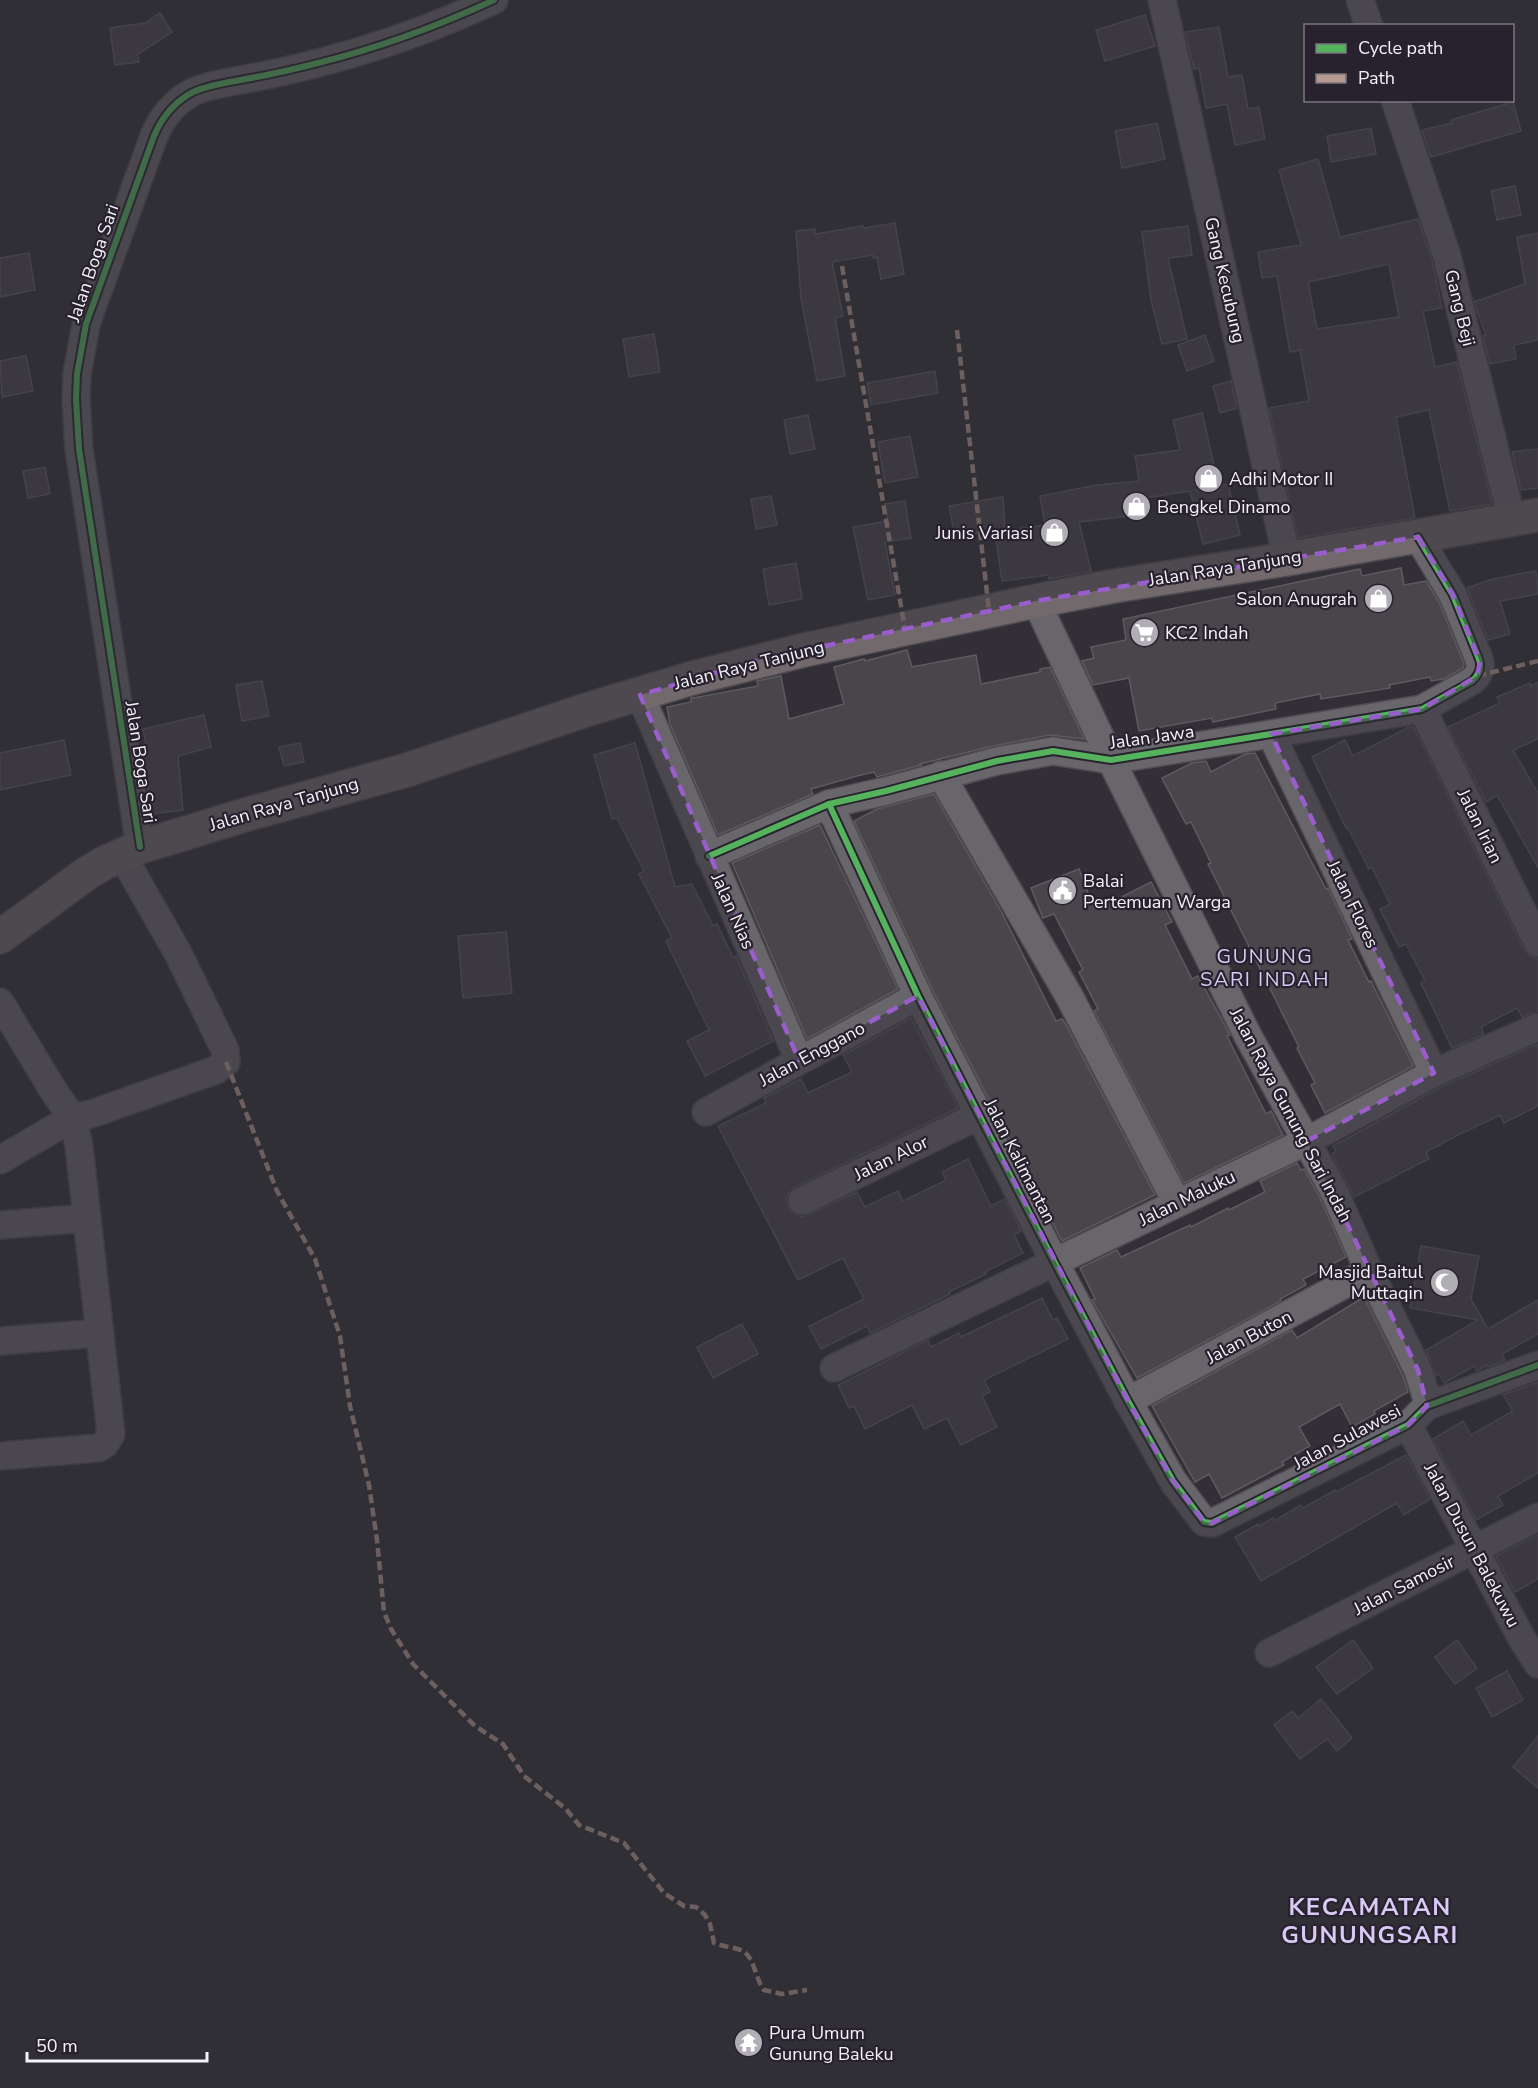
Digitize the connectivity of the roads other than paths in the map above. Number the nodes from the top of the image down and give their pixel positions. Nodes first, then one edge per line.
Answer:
1 (494, 0) edge
2 (1162, 0) edge
3 (1360, 0) edge
4 (1368, 24) edge
5 (1396, 102) edge
6 (1525, 518) edge
7 (1418, 537) junction
8 (1287, 559) junction
9 (1036, 601) junction
10 (640, 695) junction
11 (1422, 709) junction
12 (1271, 734) junction
13 (1111, 760) junction
14 (941, 775) junction
15 (829, 804) junction
16 (131, 851) junction
17 (709, 856) junction
18 (4, 928) edge
19 (1538, 943) edge
20 (918, 996) junction
21 (0, 1002) edge
22 (1538, 1027) edge
23 (799, 1060) junction
24 (1434, 1073) junction
25 (706, 1112) dead end
26 (980, 1115) junction
27 (72, 1118) junction
28 (1307, 1141) junction
29 (0, 1160) edge
30 (802, 1201) dead end
31 (1176, 1203) junction
32 (87, 1218) junction
33 (0, 1225) edge
34 (1054, 1263) junction
35 (1369, 1271) junction
36 (99, 1333) junction
37 (0, 1341) edge
38 (1538, 1365) edge
39 (834, 1368) dead end
40 (1128, 1401) junction
41 (1427, 1406) junction
42 (1408, 1425) junction
43 (0, 1456) edge
44 (1538, 1517) edge
45 (1204, 1522) joint
46 (1474, 1550) junction
47 (1530, 1633) edge
48 (1269, 1653) dead end
49 (1538, 1664) edge

1 - 16 street, Jalan Boga Sari
2 - 8 street, Gang Kecubung
3 - 4 street
5 - 6 street, Gang Beji
6 - 7 main road, Jalan Raya Tanjung
7 - 8 main road, Jalan Raya Tanjung
7 - 11 street, Jalan Jawa
8 - 9 main road, Jalan Raya Tanjung
9 - 10 main road, Jalan Raya Tanjung
9 - 13 street, Jalan Raya Gunung Sari Indah
10 - 16 main road, Jalan Raya Tanjung
10 - 17 street, Jalan Nias
11 - 12 street, Jalan Jawa
11 - 19 street, Jalan Irian
12 - 13 street, Jalan Jawa
12 - 24 street, Jalan Flores
13 - 14 street, Jalan Jawa
13 - 28 street, Jalan Raya Gunung Sari Indah
14 - 15 street, Jalan Jawa
14 - 31 street
15 - 17 street, Jalan Jawa
15 - 20 street, Jalan Kalimantan
16 - 18 main road, Jalan Raya Tanjung
16 - 27 street
17 - 23 street, Jalan Nias
20 - 23 street, Jalan Enggano
20 - 26 street, Jalan Kalimantan
21 - 27 street
22 - 24 street, Jalan Maluku
23 - 25 street, Jalan Enggano
24 - 28 street, Jalan Maluku
26 - 30 street, Jalan Alor
26 - 34 street, Jalan Kalimantan
27 - 29 street
27 - 32 street
28 - 31 street, Jalan Maluku
28 - 35 street, Jalan Raya Gunung Sari Indah
31 - 34 street, Jalan Maluku
32 - 33 street
32 - 36 street
34 - 39 street, Jalan Maluku
34 - 40 street, Jalan Kalimantan
35 - 40 street, Jalan Buton
35 - 41 street, Jalan Raya Gunung Sari Indah
36 - 37 street
36 - 43 street
38 - 41 street, Jalan Sulawesi
40 - 45 street, Jalan Kalimantan
41 - 42 street, Jalan Sulawesi
42 - 45 street, Jalan Sulawesi
42 - 46 street, Jalan Dusun Balekuwu
44 - 46 street, Jalan Samosir
46 - 47 street, Jalan Dusun Balekuwu
46 - 48 street, Jalan Samosir
47 - 49 street, Jalan Dusun Balekuwu

